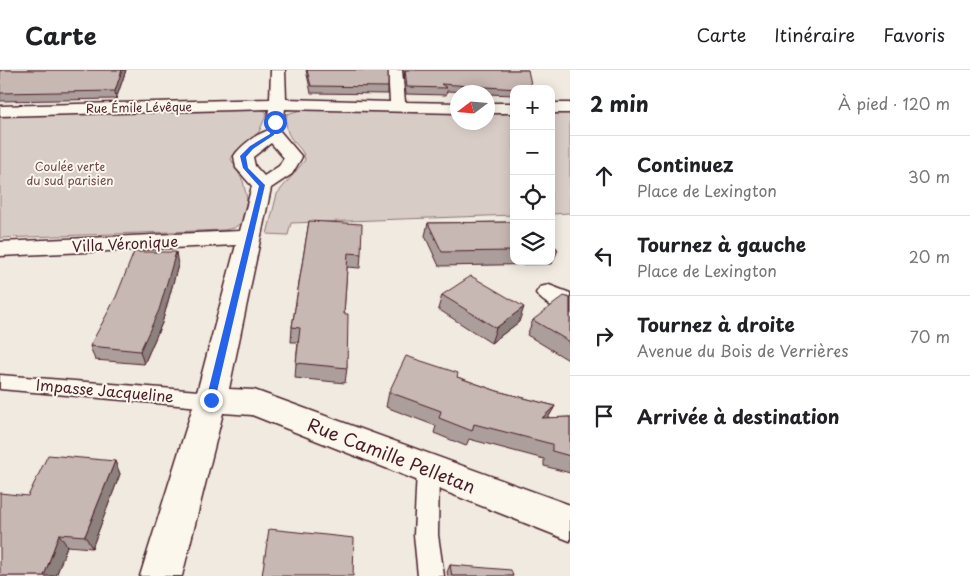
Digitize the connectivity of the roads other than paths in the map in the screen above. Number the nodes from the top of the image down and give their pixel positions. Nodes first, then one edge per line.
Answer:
1 (278, 70) edge
2 (395, 70) edge
3 (278, 104) junction
4 (398, 107) junction
5 (450, 108) edge
6 (495, 108) edge
7 (510, 108) edge
8 (555, 108) edge
9 (570, 108) edge
10 (0, 111) edge
11 (273, 134) junction
12 (262, 185) junction
13 (250, 238) junction
14 (0, 249) edge
15 (0, 382) edge
16 (211, 400) junction
17 (428, 469) junction
18 (570, 523) edge
19 (161, 576) edge
20 (431, 576) edge

1 - 3 street
2 - 4 street
3 - 4 street, Rue Émile Lévêque
3 - 10 street, Rue Émile Lévêque
3 - 11 street
4 - 5 street, Rue Émile Lévêque
6 - 7 street
8 - 9 street
11 - 12 street
11 - 12 street
12 - 13 street
13 - 14 street, Villa Véronique
13 - 16 street
15 - 16 lane, Impasse Jacqueline
16 - 17 street, Rue Camille Pelletan
16 - 19 street
17 - 18 street, Rue Camille Pelletan
17 - 20 lane

